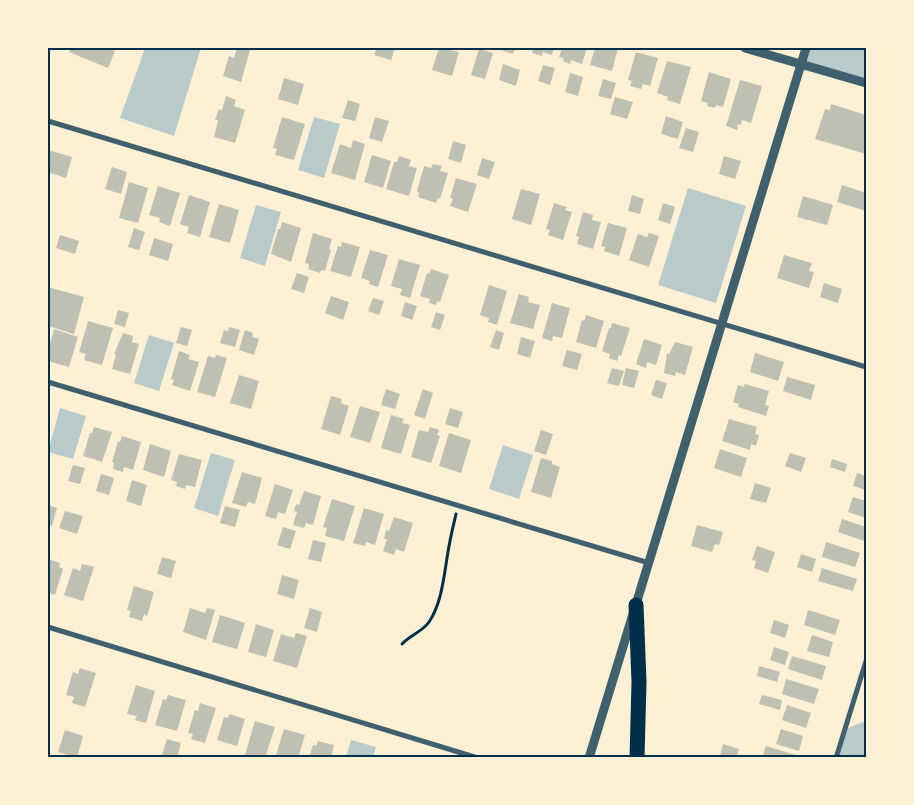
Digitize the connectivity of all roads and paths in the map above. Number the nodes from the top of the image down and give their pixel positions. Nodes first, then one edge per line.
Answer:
1 (745, 48) edge
2 (806, 48) edge
3 (801, 64) junction
4 (866, 83) edge
5 (48, 121) edge
6 (722, 323) junction
7 (866, 367) edge
8 (48, 382) edge
9 (458, 506) junction
10 (649, 563) junction
11 (636, 605) junction
12 (48, 628) edge
13 (402, 644) dead end
14 (866, 661) edge
15 (478, 758) edge
16 (589, 758) edge
17 (637, 758) edge
18 (836, 758) edge

1 - 3 street
2 - 3 street
3 - 4 street
3 - 6 street
5 - 6 street
6 - 7 street
6 - 10 street
8 - 9 street
9 - 10 street
9 - 13 path
10 - 11 street
11 - 16 street
11 - 17 highway
12 - 15 street
14 - 18 street

